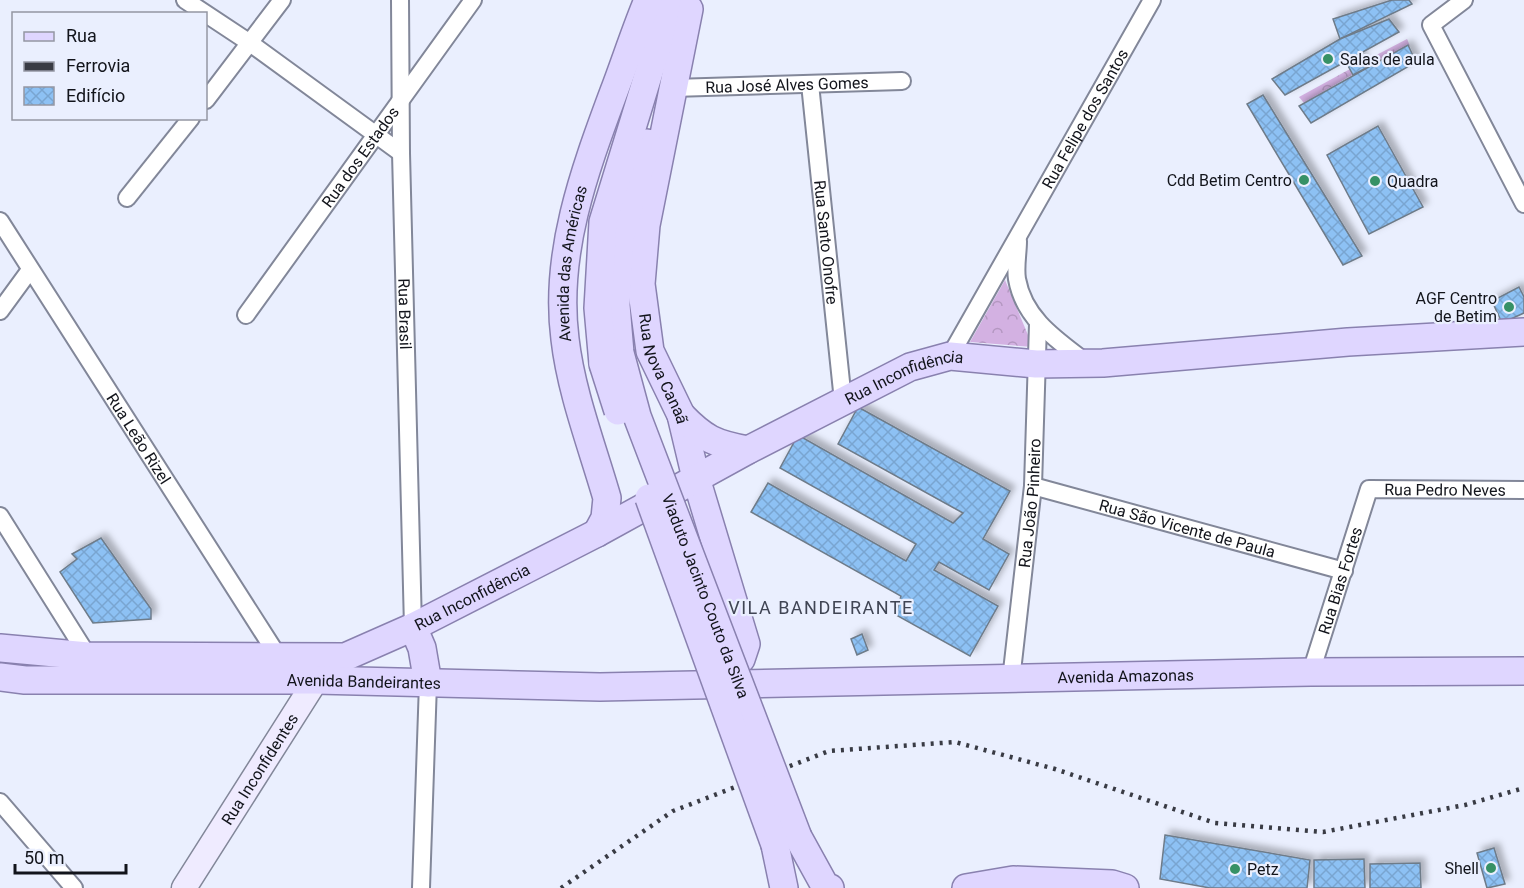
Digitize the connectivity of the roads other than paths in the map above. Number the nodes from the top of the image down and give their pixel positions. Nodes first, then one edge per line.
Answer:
1 (185, 0) edge
2 (282, 0) edge
3 (400, 0) edge
4 (473, 0) edge
5 (1152, 0) edge
6 (1464, 0) edge
7 (663, 2) edge
8 (203, 12) edge
9 (207, 15) edge
10 (250, 43) junction
11 (902, 81) dead end
12 (810, 84) junction
13 (673, 88) junction
14 (207, 99) edge
15 (401, 99) junction
16 (189, 120) edge
17 (378, 135) junction
18 (401, 153) junction
19 (127, 198) dead end
20 (1524, 204) edge
21 (0, 221) edge
22 (1018, 237) junction
23 (30, 270) junction
24 (0, 311) edge
25 (246, 315) dead end
26 (1038, 324) junction
27 (1524, 332) edge
28 (950, 356) junction
29 (1087, 363) junction
30 (1036, 364) junction
31 (843, 401) junction
32 (681, 415) junction
33 (748, 450) junction
34 (696, 478) junction
35 (1033, 486) junction
36 (1369, 489) joint
37 (1524, 490) edge
38 (0, 516) edge
39 (597, 533) junction
40 (1344, 571) junction
41 (413, 627) junction
42 (0, 648) edge
43 (88, 656) junction
44 (278, 656) junction
45 (345, 657) joint
46 (1524, 671) edge
47 (1311, 672) junction
48 (0, 677) edge
49 (316, 680) junction
50 (1011, 680) junction
51 (428, 683) junction
52 (729, 684) joint
53 (685, 685) junction
54 (0, 802) edge
55 (788, 846) junction
56 (74, 888) edge
57 (184, 888) edge
58 (421, 888) edge
59 (784, 888) edge
60 (793, 888) edge
61 (814, 888) edge
62 (830, 888) edge
63 (966, 888) edge
64 (1125, 888) edge

1 - 8 street
2 - 10 street
3 - 15 street, Rua Brasil
4 - 15 street, Rua dos Estados
5 - 22 street, Rua Felipe dos Santos
6 - 20 street
7 - 13 main road, Rua Nova Canaã
7 - 39 main road, Avenida das Américas
7 - 55 main road, Viaduto Jacinto Couto da Silva, bridge
9 - 10 street
10 - 14 street
10 - 17 street
11 - 12 street, Rua José Alves Gomes
12 - 13 street, Rua José Alves Gomes
12 - 31 street, Rua Santo Onofre
13 - 32 main road, Rua Nova Canaã
15 - 17 street, Rua dos Estados
15 - 18 street, Rua Brasil
16 - 19 street
17 - 18 street
17 - 25 street, Rua dos Estados
18 - 41 street, Rua Brasil
21 - 23 street, Rua Leão Rizel
22 - 26 street, Rua Felipe dos Santos
22 - 28 street, Rua Felipe dos Santos
23 - 24 street
23 - 44 street, Rua Leão Rizel
26 - 29 street, Rua Felipe dos Santos
26 - 30 street, Rua João Pinheiro
27 - 29 main road, Rua Inconfidência
28 - 30 main road, Rua Inconfidência
28 - 31 main road, Rua Inconfidência
29 - 30 main road, Rua Inconfidência
30 - 35 street, Rua João Pinheiro
31 - 33 main road, Rua Inconfidência
32 - 33 main road
32 - 34 main road, Rua Nova Canaã
33 - 34 main road, Rua Inconfidência
34 - 39 main road, Rua Inconfidência
34 - 53 main road, Rua Nova Canaã
35 - 40 street, Rua São Vicente de Paula
35 - 50 street, Rua João Pinheiro
36 - 37 street, Rua Pedro Neves
36 - 40 street, Rua Bias Fortes
38 - 43 street
39 - 41 main road, Rua Inconfidência
40 - 47 street, Rua Bias Fortes
41 - 45 main road, Rua Inconfidência
41 - 51 main road
42 - 43 main road, Avenida Bandeirantes
43 - 44 main road, Avenida Bandeirantes
44 - 45 main road, Avenida Bandeirantes
46 - 47 main road, Avenida Amazonas
47 - 50 main road, Avenida Amazonas
48 - 49 main road, Avenida Bandeirantes
49 - 51 main road, Avenida Bandeirantes
49 - 57 street, Rua Inconfidentes
50 - 52 main road, Avenida Amazonas
51 - 53 main road, Avenida Bandeirantes
51 - 58 street
52 - 53 main road, Avenida Bandeirantes
54 - 56 street
55 - 59 main road
55 - 60 street, Viaduto Jacinto Couto da Silva
55 - 61 street, Viaduto Jacinto Couto da Silva
55 - 62 main road
63 - 64 main road

